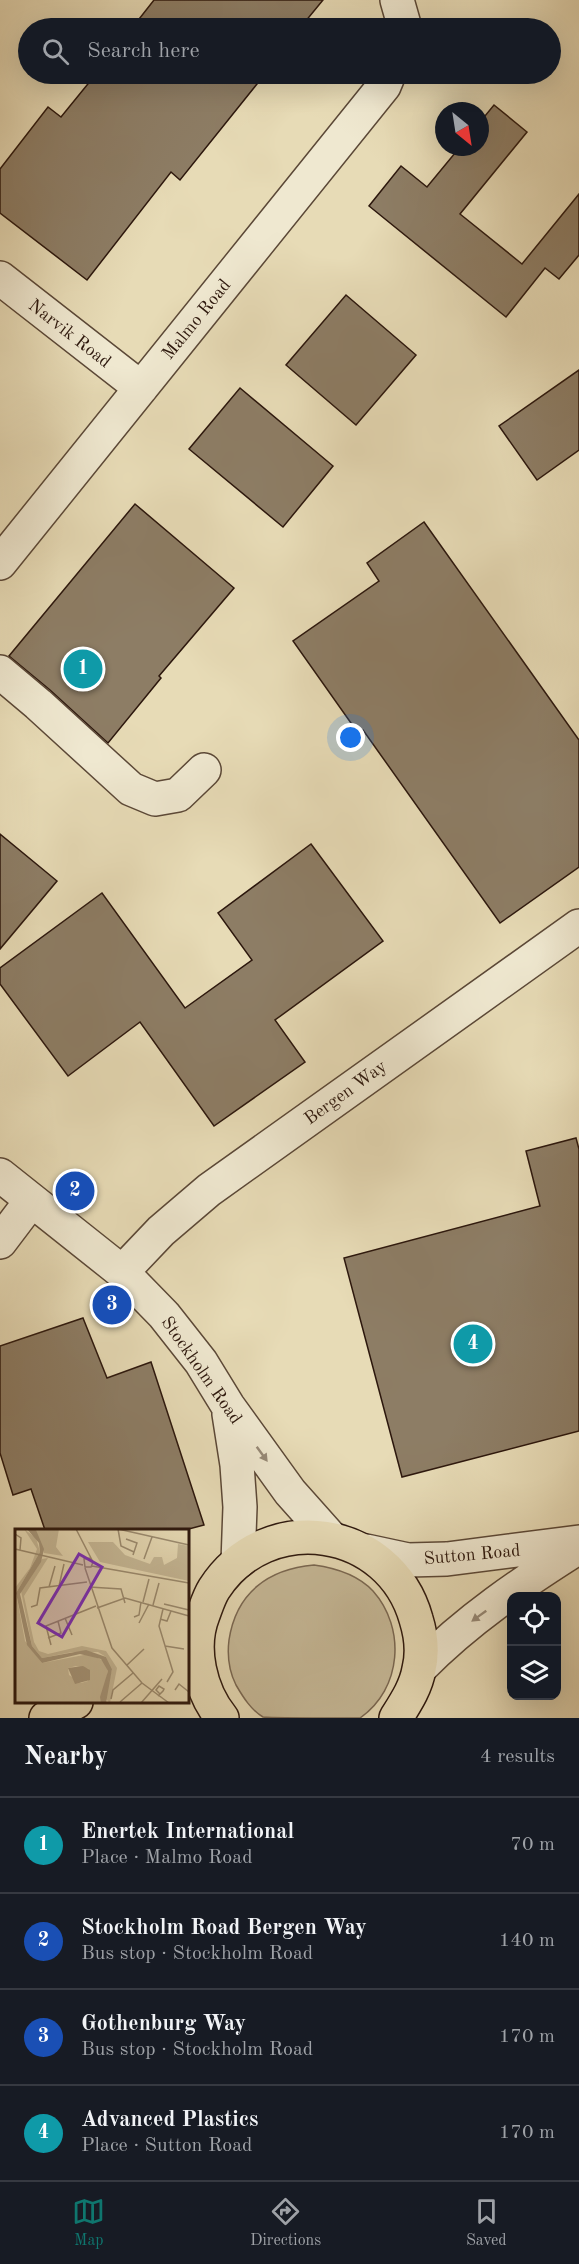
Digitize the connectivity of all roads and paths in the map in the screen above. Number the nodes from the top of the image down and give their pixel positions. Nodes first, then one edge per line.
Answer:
1 (397, 0) edge
2 (402, 18) edge
3 (385, 84) edge
4 (0, 278) edge
5 (141, 388) junction
6 (0, 563) edge
7 (0, 672) edge
8 (204, 770) dead end
9 (579, 926) edge
10 (0, 1175) edge
11 (31, 1201) junction
12 (0, 1242) edge
13 (122, 1272) junction
14 (228, 1406) junction
15 (331, 1538) junction
16 (579, 1542) edge
17 (579, 1547) edge
18 (366, 1551) junction
19 (238, 1562) junction
20 (194, 1628) edge
21 (411, 1699) edge
22 (72, 1703) edge
23 (46, 1718) edge
24 (222, 1718) edge

1 - 2 street
3 - 5 street, Malmo Road
4 - 5 street, Narvik Road
5 - 6 street, Malmo Road
7 - 8 street
9 - 13 street, Bergen Way
10 - 11 street, Stockholm Road
11 - 12 street
11 - 13 street, Stockholm Road
13 - 14 street, Stockholm Road
14 -> 15 street, Stockholm Road
14 - 19 street
15 - 18 highway
15 - 19 highway
16 - 18 street, Sutton Road
17 -> 21 street
18 - 21 highway
19 - 20 highway
20 - 24 highway
22 - 23 highway

